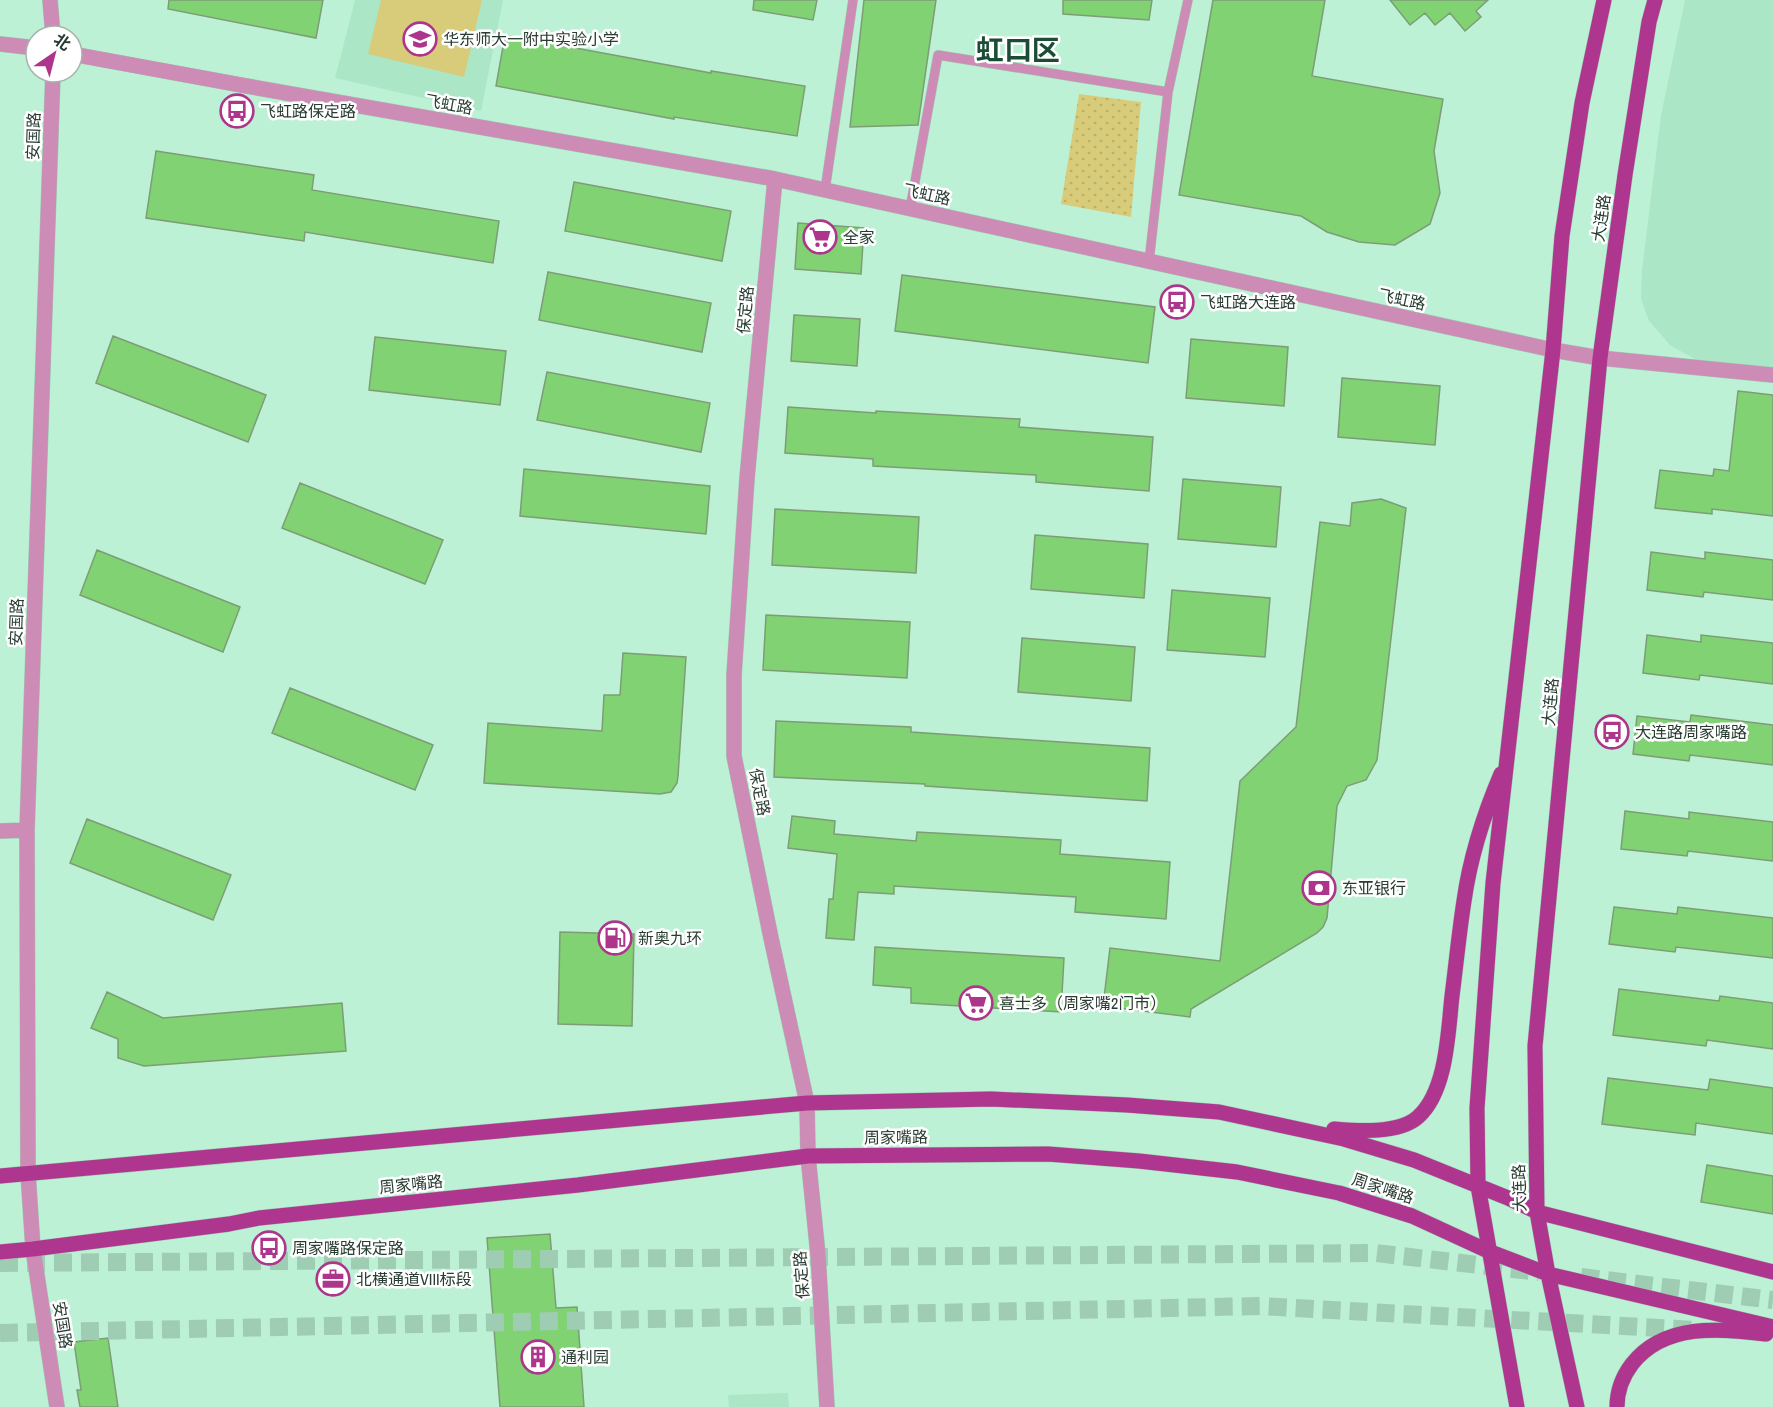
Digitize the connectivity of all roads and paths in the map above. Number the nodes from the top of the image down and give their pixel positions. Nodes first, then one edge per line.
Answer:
1 (50, 0) edge
2 (853, 0) edge
3 (1188, 0) edge
4 (1604, 0) edge
5 (1655, 0) edge
6 (52, 24) edge
7 (0, 44) edge
8 (24, 47) edge
9 (84, 56) edge
10 (53, 84) edge
11 (1168, 92) junction
12 (775, 179) junction
13 (825, 190) junction
14 (910, 209) junction
15 (1149, 262) junction
16 (1553, 350) junction
17 (1600, 358) junction
18 (1773, 375) edge
19 (1507, 760) junction
20 (27, 830) junction
21 (0, 831) edge
22 (807, 1103) junction
23 (1266, 1122) junction
24 (808, 1156) junction
25 (28, 1173) junction
26 (0, 1176) edge
27 (1478, 1186) junction
28 (1537, 1212) junction
29 (33, 1249) junction
30 (1488, 1251) junction
31 (0, 1252) edge
32 (1773, 1272) edge
33 (1548, 1274) junction
34 (1773, 1327) edge
35 (1773, 1335) edge
36 (57, 1407) edge
37 (826, 1407) edge
38 (1517, 1407) edge
39 (1577, 1407) edge
40 (1617, 1407) edge

1 - 6 street
2 - 13 lane
3 - 11 lane
4 - 16 main road
5 - 17 main road, 大连路
7 - 8 street
9 - 12 street, 飞虹路
10 - 20 street, 安国路
11 - 14 lane
11 - 15 lane
12 - 13 street, 飞虹路
12 - 22 street, 保定路
13 - 14 street, 飞虹路
14 - 15 street, 飞虹路
15 - 16 street, 飞虹路
16 - 17 street, 飞虹路
16 - 19 main road
17 - 18 street, 飞虹路
17 - 28 main road, 大连路
19 - 23 main road
19 - 27 main road
20 - 21 street
20 - 25 street, 安国路
22 - 23 main road
22 - 24 street, 保定路
22 - 25 main road
23 - 27 main road
24 - 29 main road, 周家嘴路
24 - 30 main road, 周家嘴路
24 - 37 street, 保定路
25 - 26 main road
25 - 29 street, 安国路
27 - 28 main road
27 - 30 main road
28 - 32 main road
28 - 33 main road, 大连路
29 - 31 main road, 周家嘴路
29 - 36 street, 安国路
30 - 33 main road, 周家嘴路
30 - 38 main road
33 - 34 main road, 周家嘴路
33 - 39 main road, 大连路
35 - 40 main road

